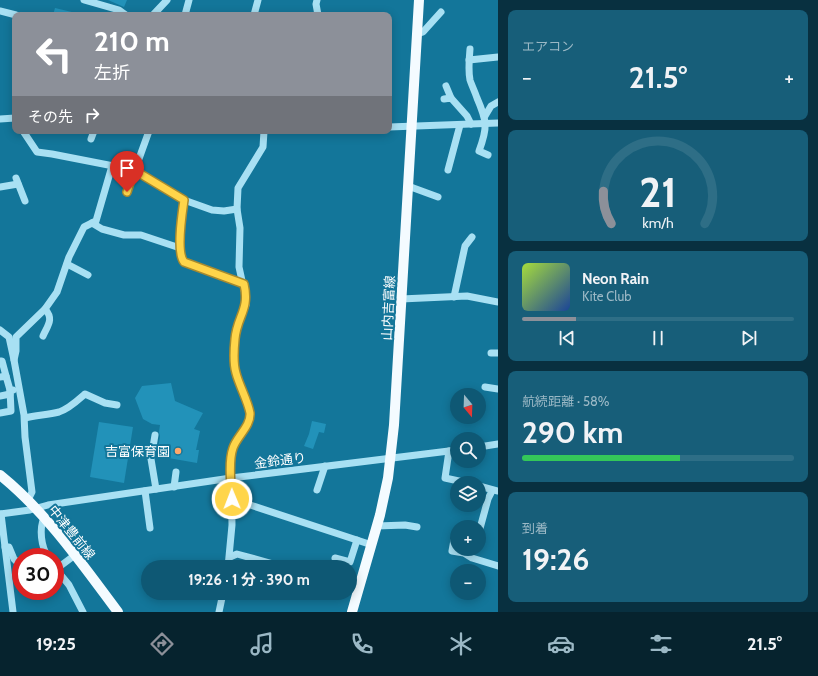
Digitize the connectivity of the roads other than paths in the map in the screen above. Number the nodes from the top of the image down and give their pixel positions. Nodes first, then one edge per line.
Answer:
1 (84, 0) edge
2 (167, 0) edge
3 (189, 0) edge
4 (258, 0) edge
5 (317, 0) edge
6 (418, 0) edge
7 (0, 11) edge
8 (122, 12) edge
9 (156, 12) edge
10 (186, 12) edge
11 (255, 12) edge
12 (317, 12) edge
13 (441, 12) dead end
14 (12, 14) edge
15 (417, 34) junction
16 (470, 49) dead end
17 (498, 57) edge
18 (469, 60) junction
19 (446, 86) dead end
20 (498, 102) edge
21 (485, 116) junction
22 (12, 118) edge
23 (0, 119) edge
24 (498, 123) edge
25 (470, 124) junction
26 (486, 124) junction
27 (460, 125) junction
28 (392, 127) edge
29 (411, 127) junction
30 (25, 134) edge
31 (93, 134) edge
32 (148, 134) edge
33 (264, 134) edge
34 (91, 139) dead end
35 (488, 155) dead end
36 (112, 166) junction
37 (134, 170) junction
38 (448, 170) dead end
39 (408, 186) junction
40 (0, 187) edge
41 (127, 192) dead end
42 (438, 197) dead end
43 (184, 200) junction
44 (25, 201) dead end
45 (237, 209) junction
46 (92, 223) junction
47 (472, 236) dead end
48 (180, 248) junction
49 (67, 264) junction
50 (88, 275) dead end
51 (244, 284) junction
52 (454, 297) junction
53 (401, 299) junction
54 (498, 302) edge
55 (45, 309) junction
56 (0, 330) edge
57 (43, 336) dead end
58 (14, 360) junction
59 (0, 361) edge
60 (3, 376) edge
61 (485, 387) dead end
62 (19, 389) junction
63 (498, 389) edge
64 (10, 392) junction
65 (0, 396) edge
66 (117, 405) dead end
67 (0, 413) edge
68 (25, 418) junction
69 (155, 435) dead end
70 (498, 444) edge
71 (486, 446) edge
72 (449, 451) joint
73 (390, 458) junction
74 (325, 466) junction
75 (176, 472) dead end
76 (0, 475) edge
77 (231, 478) junction
78 (450, 479) edge
79 (174, 487) junction
80 (156, 489) junction
81 (317, 490) dead end
82 (145, 491) junction
83 (495, 491) edge
84 (232, 499) junction
85 (28, 500) junction
86 (36, 508) junction
87 (1, 514) edge
88 (44, 518) junction
89 (484, 520) edge
90 (377, 526) junction
91 (416, 527) dead end
92 (150, 528) dead end
93 (357, 540) junction
94 (372, 545) junction
95 (5, 547) junction
96 (44, 548) edge
97 (12, 554) edge
98 (75, 555) junction
99 (469, 556) edge
100 (230, 557) junction
101 (335, 558) dead end
102 (229, 560) edge
103 (259, 560) edge
104 (64, 563) edge
105 (498, 566) edge
106 (64, 579) edge
107 (222, 600) edge
108 (13, 612) edge
109 (83, 612) edge
110 (118, 612) edge
111 (219, 612) edge
112 (352, 612) edge

1 - 8 street
2 - 9 street
3 - 10 street
4 - 11 street
5 - 12 street
6 - 15 main road, 山内吉富線
7 - 14 street
13 - 15 street
15 - 29 main road, 山内吉富線
16 - 18 street
17 - 18 street
18 - 21 street
19 - 25 street
20 - 21 street
21 - 26 street
22 - 23 street
24 - 26 street
25 - 26 street
25 - 27 street
26 - 35 street
27 - 29 street
27 - 38 street
28 - 29 street
29 - 39 main road, 山内吉富線
30 - 36 street
31 - 34 street
32 - 37 street
33 - 45 street
36 - 37 street
36 - 46 street
37 - 41 street
37 - 43 street
39 - 42 street
39 - 53 main road, 山内吉富線
40 - 44 street
43 - 45 street
43 - 48 street
45 - 51 street
46 - 48 street
46 - 49 street
47 - 52 street
48 - 51 street
49 - 50 street
49 - 55 street
51 - 77 street
52 - 53 street
52 - 54 street
53 - 73 main road, 山内吉富線
55 - 57 street
55 - 58 street
56 - 58 street
58 - 62 street
59 - 60 street
60 - 64 street
61 - 63 street
62 - 64 street
62 - 68 street
64 - 65 street
64 - 67 street
66 - 68 street
68 - 85 street
69 - 80 street
70 - 71 street
72 - 73 street, 金鈴通り
72 - 78 street
73 - 74 street, 金鈴通り
73 - 90 main road, 山内吉富線
74 - 77 street, 金鈴通り
74 - 81 street
75 - 79 street
76 - 85 main road, 中津豊前線
77 - 79 street, 金鈴通り
77 - 84 street
79 - 80 street, 金鈴通り
80 - 82 street, 金鈴通り
82 - 86 street, 金鈴通り
82 - 92 street
83 - 89 street
84 - 93 street
84 - 100 street
85 - 86 main road, 中津豊前線
86 - 87 street, 金鈴通り
86 - 88 main road, 中津豊前線
87 - 95 street
88 - 96 street
88 - 98 main road, 中津豊前線
90 - 91 street
90 - 94 main road, 山内吉富線
93 - 94 street
93 - 101 street
94 - 112 main road, 山内吉富線
95 - 97 street
95 - 108 street
98 - 104 street
98 - 110 main road, 中津豊前線
99 - 105 street
100 - 102 street
100 - 103 street
106 - 109 street
107 - 111 street

